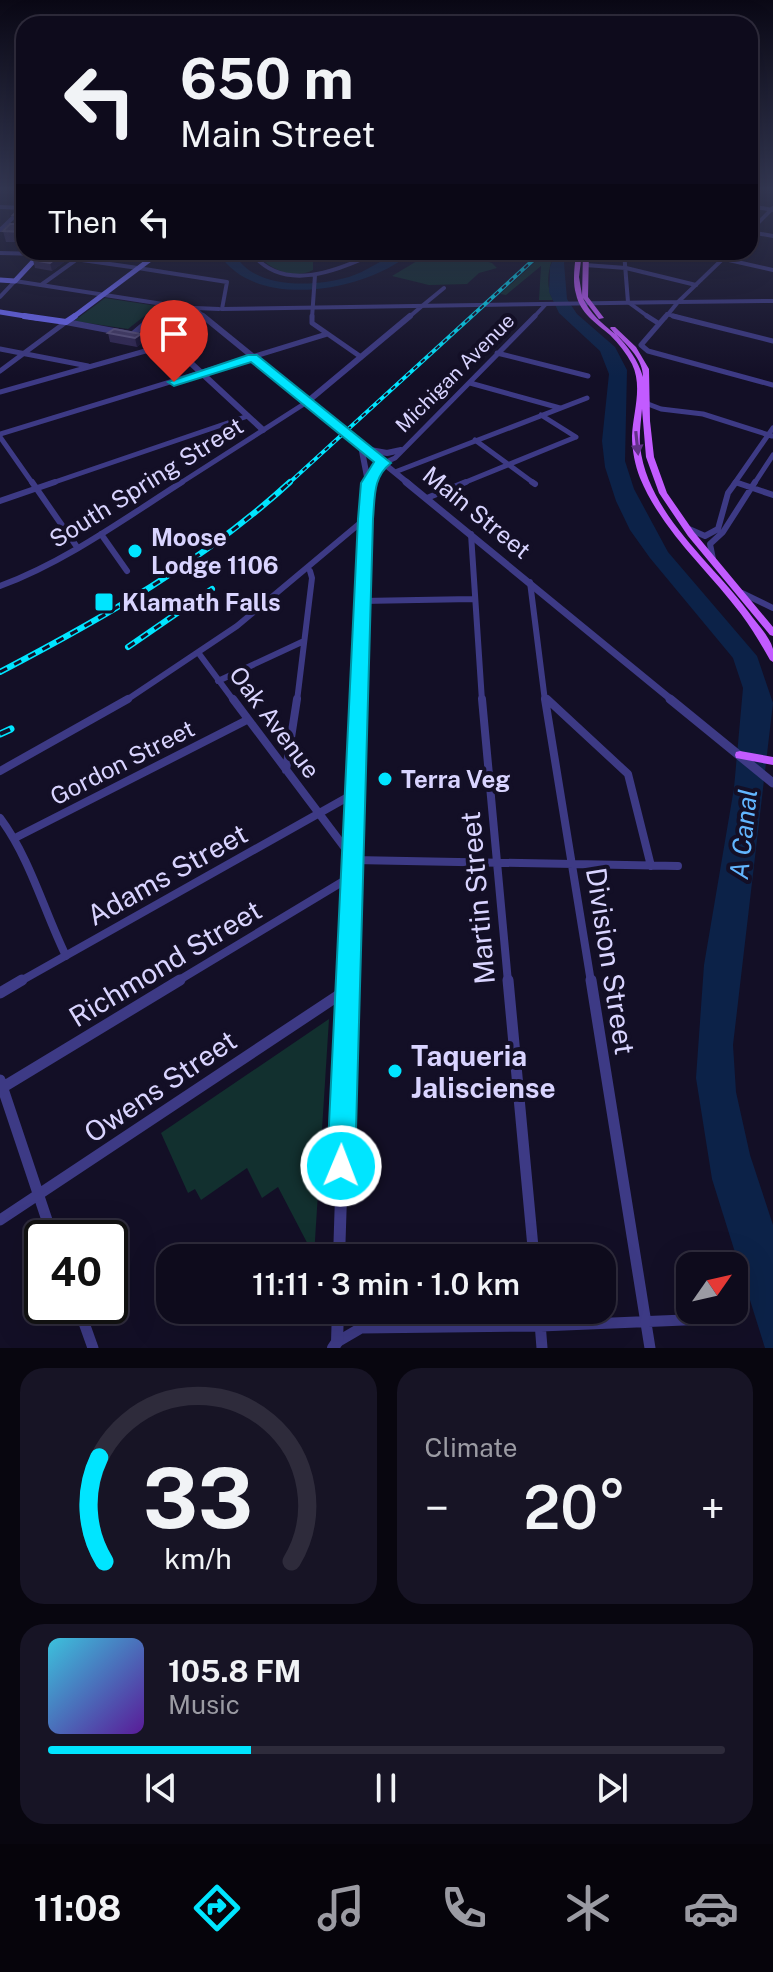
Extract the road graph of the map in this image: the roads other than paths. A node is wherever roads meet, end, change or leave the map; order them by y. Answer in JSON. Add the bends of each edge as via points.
{"nodes":[{"id":1,"x":34,"y":260,"type":"edge"},
{"id":2,"x":75,"y":260,"type":"edge"},
{"id":3,"x":83,"y":260,"type":"edge"},
{"id":4,"x":149,"y":260,"type":"edge"},
{"id":5,"x":257,"y":260,"type":"edge"},
{"id":6,"x":361,"y":260,"type":"edge"},
{"id":7,"x":578,"y":260,"type":"edge"},
{"id":8,"x":585,"y":260,"type":"edge"},
{"id":9,"x":625,"y":260,"type":"edge"},
{"id":10,"x":722,"y":260,"type":"edge"},
{"id":11,"x":728,"y":260,"type":"edge"},
{"id":12,"x":585,"y":265,"type":"junction"},
{"id":13,"x":138,"y":268,"type":"junction"},
{"id":14,"x":626,"y":268,"type":"junction"},
{"id":15,"x":773,"y":270,"type":"edge"},
{"id":16,"x":314,"y":278,"type":"junction"},
{"id":17,"x":0,"y":280,"type":"edge"},
{"id":18,"x":15,"y":281,"type":"junction"},
{"id":19,"x":41,"y":285,"type":"junction"},
{"id":20,"x":696,"y":285,"type":"junction"},
{"id":21,"x":444,"y":288,"type":"dead end"},
{"id":22,"x":104,"y":294,"type":"junction"},
{"id":23,"x":0,"y":297,"type":"edge"},
{"id":24,"x":628,"y":302,"type":"junction"},
{"id":25,"x":678,"y":302,"type":"junction"},
{"id":26,"x":773,"y":302,"type":"edge"},
{"id":27,"x":167,"y":304,"type":"junction"},
{"id":28,"x":550,"y":304,"type":"junction"},
{"id":29,"x":580,"y":304,"type":"junction"},
{"id":30,"x":422,"y":306,"type":"junction"},
{"id":31,"x":194,"y":308,"type":"junction"},
{"id":32,"x":312,"y":308,"type":"junction"},
{"id":33,"x":220,"y":309,"type":"junction"},
{"id":34,"x":0,"y":312,"type":"edge"},
{"id":35,"x":667,"y":314,"type":"junction"},
{"id":36,"x":66,"y":322,"type":"junction"},
{"id":37,"x":212,"y":323,"type":"junction"},
{"id":38,"x":658,"y":323,"type":"junction"},
{"id":39,"x":133,"y":334,"type":"junction"},
{"id":40,"x":327,"y":334,"type":"junction"},
{"id":41,"x":773,"y":341,"type":"edge"},
{"id":42,"x":170,"y":344,"type":"junction"},
{"id":43,"x":0,"y":349,"type":"edge"},
{"id":44,"x":497,"y":353,"type":"junction"},
{"id":45,"x":24,"y":354,"type":"junction"},
{"id":46,"x":252,"y":357,"type":"junction"},
{"id":47,"x":361,"y":357,"type":"junction"},
{"id":48,"x":91,"y":366,"type":"junction"},
{"id":49,"x":0,"y":371,"type":"edge"},
{"id":50,"x":202,"y":373,"type":"junction"},
{"id":51,"x":588,"y":376,"type":"dead end"},
{"id":52,"x":470,"y":383,"type":"junction"},
{"id":53,"x":773,"y":385,"type":"edge"},
{"id":54,"x":0,"y":392,"type":"edge"},
{"id":55,"x":587,"y":398,"type":"dead end"},
{"id":56,"x":646,"y":400,"type":"junction"},
{"id":57,"x":307,"y":402,"type":"junction"},
{"id":58,"x":560,"y":408,"type":"junction"},
{"id":59,"x":541,"y":415,"type":"junction"},
{"id":60,"x":248,"y":416,"type":"junction"},
{"id":61,"x":773,"y":428,"type":"edge"},
{"id":62,"x":263,"y":430,"type":"junction"},
{"id":63,"x":0,"y":435,"type":"edge"},
{"id":64,"x":771,"y":435,"type":"edge"},
{"id":65,"x":475,"y":440,"type":"junction"},
{"id":66,"x":358,"y":441,"type":"junction"},
{"id":67,"x":369,"y":450,"type":"junction"},
{"id":68,"x":401,"y":450,"type":"junction"},
{"id":69,"x":773,"y":455,"type":"edge"},
{"id":70,"x":384,"y":463,"type":"junction"},
{"id":71,"x":508,"y":465,"type":"junction"},
{"id":72,"x":395,"y":472,"type":"junction"},
{"id":73,"x":403,"y":479,"type":"junction"},
{"id":74,"x":368,"y":483,"type":"junction"},
{"id":75,"x":738,"y":483,"type":"junction"},
{"id":76,"x":535,"y":484,"type":"dead end"},
{"id":77,"x":750,"y":488,"type":"junction"},
{"id":78,"x":35,"y":489,"type":"junction"},
{"id":79,"x":773,"y":495,"type":"edge"},
{"id":80,"x":427,"y":498,"type":"junction"},
{"id":81,"x":0,"y":501,"type":"edge"},
{"id":82,"x":365,"y":519,"type":"junction"},
{"id":83,"x":688,"y":529,"type":"junction"},
{"id":84,"x":101,"y":534,"type":"junction"},
{"id":85,"x":471,"y":534,"type":"junction"},
{"id":86,"x":77,"y":547,"type":"junction"},
{"id":87,"x":713,"y":559,"type":"junction"},
{"id":88,"x":127,"y":571,"type":"dead end"},
{"id":89,"x":310,"y":571,"type":"junction"},
{"id":90,"x":530,"y":582,"type":"junction"},
{"id":91,"x":0,"y":586,"type":"edge"},
{"id":92,"x":742,"y":593,"type":"junction"},
{"id":93,"x":473,"y":599,"type":"junction"},
{"id":94,"x":362,"y":601,"type":"junction"},
{"id":95,"x":770,"y":606,"type":"edge"},
{"id":96,"x":773,"y":633,"type":"edge"},
{"id":97,"x":304,"y":641,"type":"junction"},
{"id":98,"x":200,"y":655,"type":"junction"},
{"id":99,"x":773,"y":658,"type":"edge"},
{"id":100,"x":218,"y":681,"type":"junction"},
{"id":101,"x":547,"y":699,"type":"junction"},
{"id":102,"x":247,"y":720,"type":"junction"},
{"id":103,"x":740,"y":755,"type":"junction"},
{"id":104,"x":773,"y":761,"type":"edge"},
{"id":105,"x":286,"y":770,"type":"junction"},
{"id":106,"x":0,"y":771,"type":"edge"},
{"id":107,"x":772,"y":781,"type":"edge"},
{"id":108,"x":355,"y":793,"type":"junction"},
{"id":109,"x":319,"y":814,"type":"junction"},
{"id":110,"x":0,"y":818,"type":"edge"},
{"id":111,"x":15,"y":838,"type":"junction"},
{"id":112,"x":354,"y":860,"type":"junction"},
{"id":113,"x":499,"y":865,"type":"junction"},
{"id":114,"x":571,"y":865,"type":"junction"},
{"id":115,"x":651,"y":866,"type":"junction"},
{"id":116,"x":678,"y":866,"type":"dead end"},
{"id":117,"x":352,"y":876,"type":"junction"},
{"id":118,"x":66,"y":956,"type":"junction"},
{"id":119,"x":345,"y":991,"type":"junction"},
{"id":120,"x":0,"y":993,"type":"edge"},
{"id":121,"x":1,"y":1085,"type":"edge"},
{"id":122,"x":37,"y":1196,"type":"junction"},
{"id":123,"x":0,"y":1220,"type":"edge"},
{"id":124,"x":46,"y":1220,"type":"edge"},
{"id":125,"x":339,"y":1244,"type":"edge"},
{"id":126,"x":533,"y":1244,"type":"edge"},
{"id":127,"x":676,"y":1320,"type":"edge"},
{"id":128,"x":646,"y":1321,"type":"junction"},
{"id":129,"x":84,"y":1324,"type":"edge"},
{"id":130,"x":338,"y":1324,"type":"edge"},
{"id":131,"x":541,"y":1326,"type":"junction"},
{"id":132,"x":339,"y":1346,"type":"edge"},
{"id":133,"x":93,"y":1348,"type":"edge"},
{"id":134,"x":542,"y":1348,"type":"edge"},
{"id":135,"x":650,"y":1348,"type":"edge"}],
"edges":[{"from":1,"to":18,"type":"main road"},
{"from":2,"to":19,"type":"street"},
{"from":3,"to":13,"type":"street"},
{"from":4,"to":13,"type":"main road"},
{"from":5,"to":16,"type":"street","via":[[275,272]]},
{"from":6,"to":16,"type":"street"},
{"from":7,"to":29,"type":"main road","via":[[575,290]]},
{"from":8,"to":12,"type":"main road"},
{"from":9,"to":14,"type":"street"},
{"from":10,"to":20,"type":"street"},
{"from":11,"to":15,"type":"street"},
{"from":12,"to":14,"type":"street"},
{"from":12,"to":29,"type":"main road"},
{"from":13,"to":22,"type":"main road"},
{"from":13,"to":33,"type":"street","via":[[227,282]]},
{"from":14,"to":20,"type":"street"},
{"from":14,"to":24,"type":"street"},
{"from":16,"to":32,"type":"street"},
{"from":17,"to":18,"type":"main road"},
{"from":18,"to":19,"type":"street"},
{"from":18,"to":23,"type":"street"},
{"from":19,"to":22,"type":"street"},
{"from":20,"to":25,"type":"street"},
{"from":21,"to":30,"type":"street"},
{"from":22,"to":27,"type":"street"},
{"from":22,"to":36,"type":"main road"},
{"from":24,"to":25,"type":"street"},
{"from":24,"to":29,"type":"street"},
{"from":24,"to":38,"type":"street"},
{"from":25,"to":26,"type":"street"},
{"from":25,"to":35,"type":"street"},
{"from":27,"to":31,"type":"street"},
{"from":27,"to":39,"type":"street"},
{"from":28,"to":29,"type":"street"},
{"from":28,"to":30,"type":"street"},
{"from":28,"to":44,"type":"street","name":"Michigan Avenue"},
{"from":29,"to":56,"type":"main road","via":[[634,348],[646,369]]},
{"from":29,"to":99,"type":"main road","one_way":true,"via":[[627,352],[640,378],[635,434],[646,484]]},
{"from":30,"to":32,"type":"street"},
{"from":30,"to":47,"type":"street"},
{"from":31,"to":33,"type":"street"},
{"from":31,"to":37,"type":"street","name":"Main Street"},
{"from":32,"to":33,"type":"street"},
{"from":32,"to":40,"type":"street","via":[[312,323]]},
{"from":33,"to":37,"type":"street","via":[[209,314]]},
{"from":34,"to":36,"type":"main road"},
{"from":35,"to":38,"type":"street"},
{"from":35,"to":41,"type":"street"},
{"from":36,"to":39,"type":"street"},
{"from":36,"to":45,"type":"street"},
{"from":37,"to":46,"type":"street","name":"Main Street"},
{"from":38,"to":53,"type":"street","via":[[643,348]]},
{"from":39,"to":42,"type":"street"},
{"from":40,"to":46,"type":"street"},
{"from":40,"to":47,"type":"street"},
{"from":42,"to":48,"type":"street"},
{"from":42,"to":50,"type":"street"},
{"from":43,"to":45,"type":"street"},
{"from":44,"to":51,"type":"street"},
{"from":44,"to":52,"type":"street","name":"Michigan Avenue"},
{"from":45,"to":48,"type":"street"},
{"from":45,"to":49,"type":"street"},
{"from":46,"to":50,"type":"street"},
{"from":46,"to":57,"type":"street","name":"Main Street"},
{"from":47,"to":57,"type":"street"},
{"from":48,"to":54,"type":"street"},
{"from":50,"to":60,"type":"street"},
{"from":50,"to":63,"type":"street"},
{"from":52,"to":58,"type":"street"},
{"from":52,"to":68,"type":"street","name":"Michigan Avenue"},
{"from":55,"to":58,"type":"street"},
{"from":56,"to":64,"type":"street","via":[[661,409],[703,414]]},
{"from":56,"to":83,"type":"main road","via":[[650,457],[663,493]]},
{"from":57,"to":62,"type":"street","name":"South Spring Street"},
{"from":57,"to":66,"type":"street","name":"Main Street"},
{"from":58,"to":59,"type":"street"},
{"from":59,"to":65,"type":"street"},
{"from":59,"to":71,"type":"street","via":[[576,437]]},
{"from":60,"to":62,"type":"street"},
{"from":60,"to":78,"type":"street"},
{"from":61,"to":64,"type":"street"},
{"from":62,"to":84,"type":"street","name":"South Spring Street"},
{"from":63,"to":78,"type":"street"},
{"from":64,"to":75,"type":"street"},
{"from":65,"to":71,"type":"street"},
{"from":65,"to":72,"type":"street"},
{"from":66,"to":67,"type":"street","name":"Main Street"},
{"from":66,"to":74,"type":"street"},
{"from":67,"to":68,"type":"street"},
{"from":67,"to":70,"type":"street","name":"Main Street"},
{"from":68,"to":70,"type":"street","name":"Michigan Avenue"},
{"from":69,"to":77,"type":"street"},
{"from":70,"to":72,"type":"street","name":"Main Street"},
{"from":70,"to":74,"type":"street","via":[[377,465]]},
{"from":71,"to":76,"type":"street"},
{"from":71,"to":80,"type":"street"},
{"from":72,"to":73,"type":"street","name":"Main Street"},
{"from":73,"to":74,"type":"street","via":[[383,472]]},
{"from":73,"to":80,"type":"street","name":"Main Street"},
{"from":74,"to":82,"type":"street"},
{"from":75,"to":77,"type":"street"},
{"from":75,"to":83,"type":"street","via":[[728,493],[718,529],[705,536]]},
{"from":77,"to":79,"type":"street"},
{"from":77,"to":87,"type":"street","via":[[710,544]]},
{"from":78,"to":81,"type":"street"},
{"from":78,"to":86,"type":"street"},
{"from":80,"to":85,"type":"street","name":"Main Street"},
{"from":82,"to":89,"type":"street"},
{"from":82,"to":94,"type":"street"},
{"from":83,"to":87,"type":"main road"},
{"from":84,"to":86,"type":"street","name":"South Spring Street"},
{"from":84,"to":88,"type":"street"},
{"from":85,"to":90,"type":"street","name":"Main Street"},
{"from":85,"to":93,"type":"street","name":"Martin Street"},
{"from":86,"to":91,"type":"street","name":"South Spring Street"},
{"from":87,"to":92,"type":"main road"},
{"from":89,"to":97,"type":"street"},
{"from":89,"to":98,"type":"street"},
{"from":90,"to":101,"type":"street","name":"Division Street"},
{"from":90,"to":103,"type":"street","name":"Main Street"},
{"from":92,"to":95,"type":"street"},
{"from":92,"to":96,"type":"main road"},
{"from":93,"to":94,"type":"street"},
{"from":93,"to":113,"type":"street","name":"Martin Street"},
{"from":94,"to":108,"type":"street"},
{"from":97,"to":100,"type":"street"},
{"from":97,"to":105,"type":"street"},
{"from":98,"to":100,"type":"street","name":"Oak Avenue"},
{"from":98,"to":106,"type":"street"},
{"from":100,"to":102,"type":"street","name":"Oak Avenue"},
{"from":101,"to":114,"type":"street","name":"Division Street"},
{"from":101,"to":115,"type":"street","via":[[628,774]]},
{"from":102,"to":105,"type":"street","name":"Oak Avenue"},
{"from":102,"to":111,"type":"street","name":"Gordon Street"},
{"from":103,"to":104,"type":"main road"},
{"from":103,"to":107,"type":"street","name":"Main Street"},
{"from":105,"to":109,"type":"street","name":"Oak Avenue"},
{"from":108,"to":109,"type":"street","name":"Adams Street"},
{"from":108,"to":112,"type":"street"},
{"from":109,"to":112,"type":"street","name":"Oak Avenue"},
{"from":109,"to":118,"type":"street","name":"Adams Street"},
{"from":110,"to":111,"type":"street"},
{"from":111,"to":118,"type":"street"},
{"from":112,"to":113,"type":"street"},
{"from":112,"to":117,"type":"street"},
{"from":113,"to":114,"type":"street"},
{"from":113,"to":126,"type":"street","name":"Martin Street"},
{"from":114,"to":115,"type":"street"},
{"from":114,"to":128,"type":"street","name":"Division Street"},
{"from":115,"to":116,"type":"street"},
{"from":117,"to":119,"type":"street"},
{"from":117,"to":121,"type":"street","name":"Richmond Street"},
{"from":118,"to":120,"type":"street","name":"Adams Street"},
{"from":119,"to":122,"type":"street","name":"Owens Street"},
{"from":119,"to":125,"type":"street"},
{"from":121,"to":122,"type":"street"},
{"from":122,"to":123,"type":"street","name":"Owens Street"},
{"from":122,"to":124,"type":"street"},
{"from":127,"to":128,"type":"street"},
{"from":128,"to":131,"type":"street"},
{"from":128,"to":135,"type":"street","name":"Division Street"},
{"from":129,"to":133,"type":"street"},
{"from":130,"to":132,"type":"street"},
{"from":131,"to":132,"type":"street","via":[[361,1328]]},
{"from":131,"to":134,"type":"street"}]}
